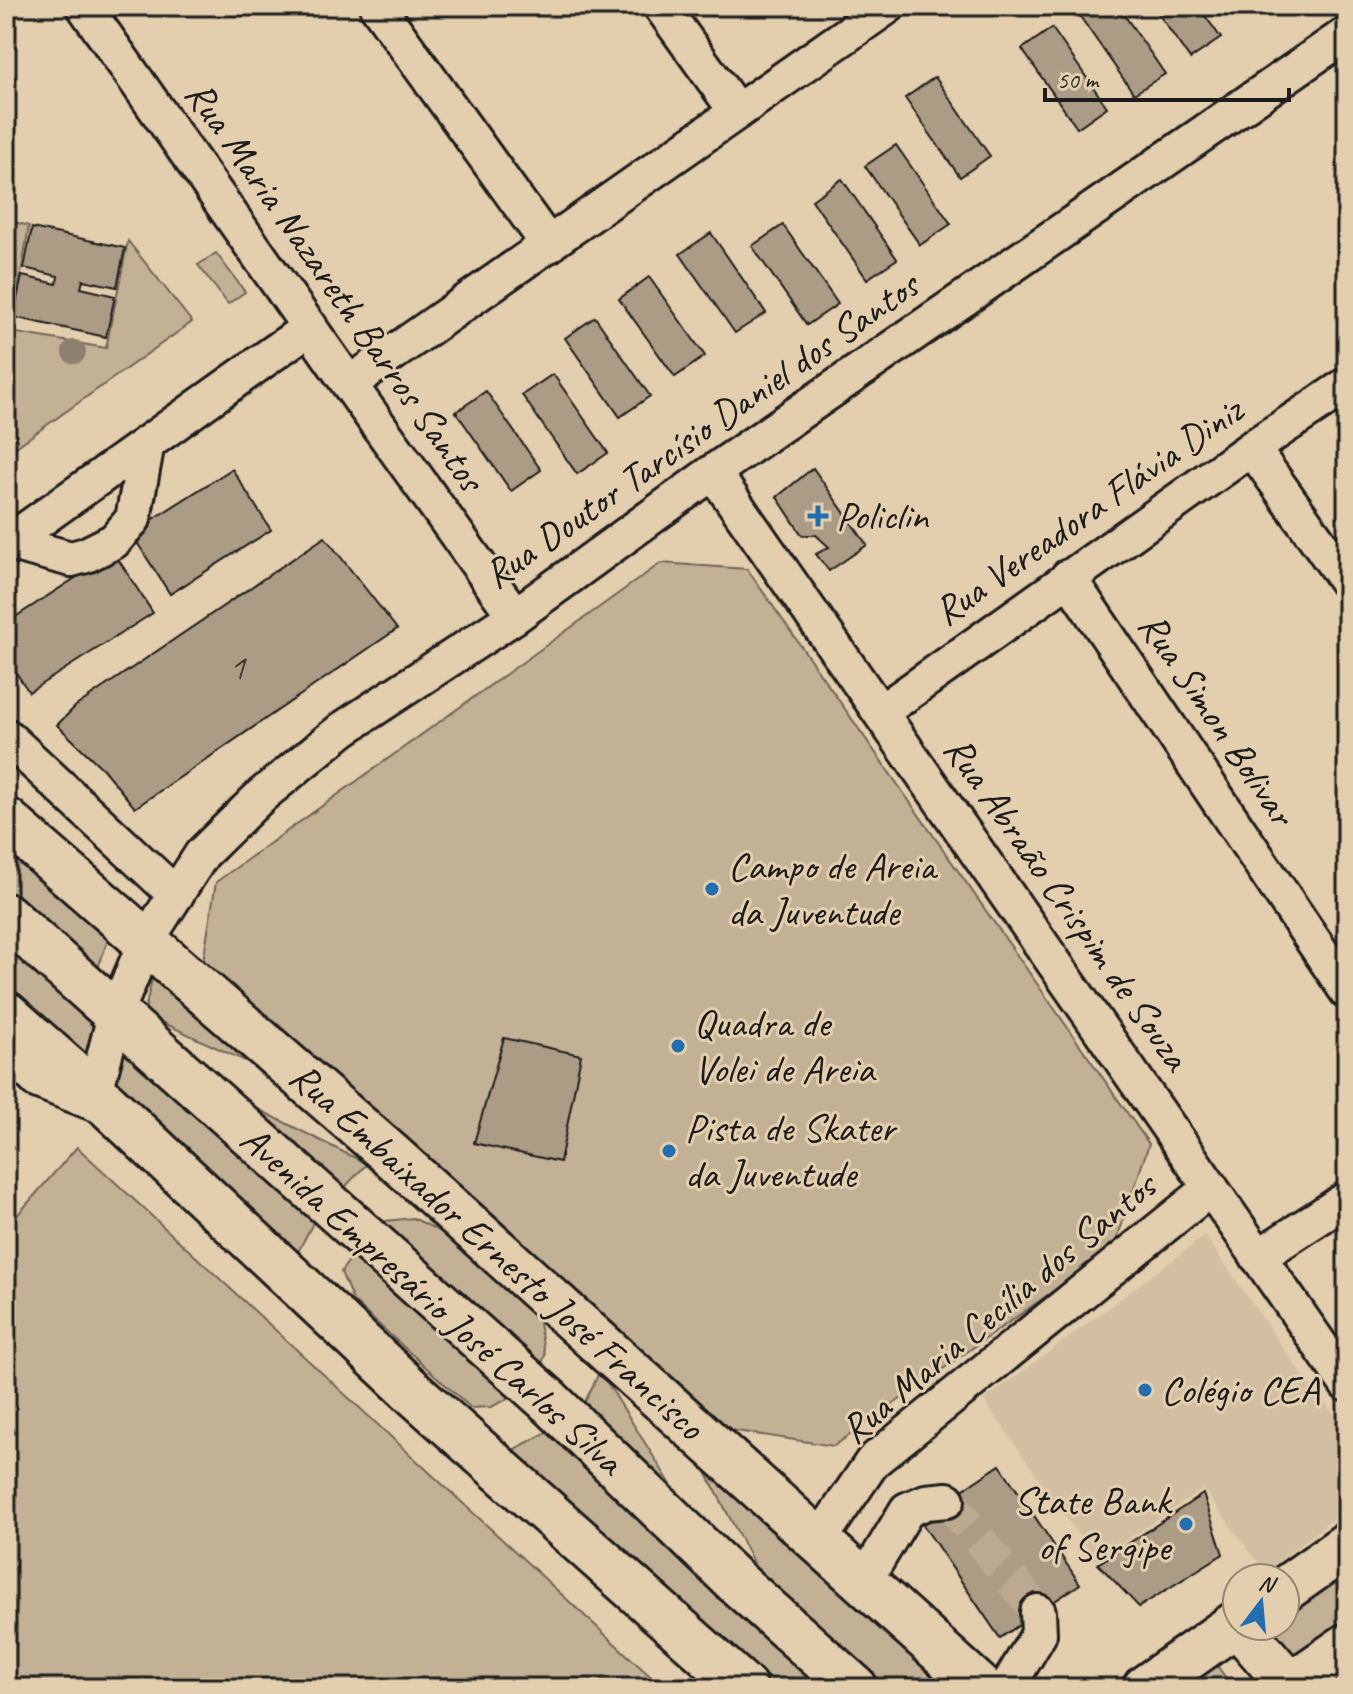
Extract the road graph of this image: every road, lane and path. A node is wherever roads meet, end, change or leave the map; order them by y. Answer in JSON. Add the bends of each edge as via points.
{"nodes":[{"id":1,"x":84,"y":6,"type":"edge"},
{"id":2,"x":377,"y":6,"type":"edge"},
{"id":3,"x":661,"y":6,"type":"edge"},
{"id":4,"x":888,"y":6,"type":"edge"},
{"id":5,"x":1347,"y":34,"type":"edge"},
{"id":6,"x":737,"y":112,"type":"junction"},
{"id":7,"x":549,"y":245,"type":"junction"},
{"id":8,"x":310,"y":327,"type":"junction"},
{"id":9,"x":349,"y":384,"type":"junction"},
{"id":10,"x":1347,"y":385,"type":"edge"},
{"id":11,"x":147,"y":443,"type":"junction"},
{"id":12,"x":1252,"y":448,"type":"junction"},
{"id":13,"x":713,"y":472,"type":"junction"},
{"id":14,"x":7,"y":543,"type":"edge"},
{"id":15,"x":1068,"y":577,"type":"junction"},
{"id":16,"x":1347,"y":582,"type":"edge"},
{"id":17,"x":515,"y":616,"type":"junction"},
{"id":18,"x":881,"y":712,"type":"junction"},
{"id":19,"x":6,"y":736,"type":"edge"},
{"id":20,"x":6,"y":820,"type":"edge"},
{"id":21,"x":176,"y":895,"type":"junction"},
{"id":22,"x":6,"y":916,"type":"edge"},
{"id":23,"x":146,"y":941,"type":"junction"},
{"id":24,"x":1347,"y":991,"type":"edge"},
{"id":25,"x":6,"y":1014,"type":"edge"},
{"id":26,"x":115,"y":1015,"type":"junction"},
{"id":27,"x":6,"y":1029,"type":"edge"},
{"id":28,"x":105,"y":1102,"type":"junction"},
{"id":29,"x":1211,"y":1188,"type":"junction"},
{"id":30,"x":1347,"y":1199,"type":"edge"},
{"id":31,"x":1258,"y":1257,"type":"junction"},
{"id":32,"x":1347,"y":1384,"type":"edge"},
{"id":33,"x":947,"y":1500,"type":"dead end"},
{"id":34,"x":820,"y":1539,"type":"junction"},
{"id":35,"x":1347,"y":1545,"type":"edge"},
{"id":36,"x":1301,"y":1578,"type":"edge"},
{"id":37,"x":865,"y":1580,"type":"junction"},
{"id":38,"x":1038,"y":1612,"type":"dead end"},
{"id":39,"x":1221,"y":1635,"type":"edge"},
{"id":40,"x":1252,"y":1642,"type":"edge"},
{"id":41,"x":1347,"y":1646,"type":"edge"},
{"id":42,"x":1288,"y":1687,"type":"edge"},
{"id":43,"x":745,"y":1688,"type":"edge"},
{"id":44,"x":855,"y":1688,"type":"edge"},
{"id":45,"x":981,"y":1688,"type":"edge"},
{"id":46,"x":1007,"y":1688,"type":"edge"},
{"id":47,"x":1145,"y":1688,"type":"edge"}],
"edges":[{"from":1,"to":8,"type":"street","name":"Rua Maria Nazareth Barros Santos"},
{"from":2,"to":7,"type":"street"},
{"from":3,"to":6,"type":"street"},
{"from":4,"to":6,"type":"street"},
{"from":5,"to":13,"type":"street","name":"Rua Doutor Tarcísio Daniel dos Santos"},
{"from":6,"to":7,"type":"street"},
{"from":7,"to":9,"type":"street"},
{"from":8,"to":9,"type":"street","name":"Rua Maria Nazareth Barros Santos"},
{"from":8,"to":11,"type":"street"},
{"from":9,"to":17,"type":"street","name":"Rua Maria Nazareth Barros Santos"},
{"from":10,"to":12,"type":"street","name":"Rua Vereadora Flávia Diniz"},
{"from":11,"to":14,"type":"street"},
{"from":11,"to":14,"type":"street","via":[[133,519],[114,541],[71,559]]},
{"from":12,"to":15,"type":"street","name":"Rua Vereadora Flávia Diniz"},
{"from":12,"to":16,"type":"street"},
{"from":13,"to":17,"type":"street","name":"Rua Doutor Tarcísio Daniel dos Santos"},
{"from":13,"to":18,"type":"street","name":"Rua Abraão Crispim de Souza"},
{"from":15,"to":18,"type":"street","name":"Rua Vereadora Flávia Diniz"},
{"from":15,"to":24,"type":"street","name":"Rua Simon Bolivar"},
{"from":17,"to":21,"type":"street","name":"Rua Doutor Tarcísio Daniel dos Santos","via":[[343,729],[262,795],[202,854]]},
{"from":18,"to":29,"type":"street","name":"Rua Abraão Crispim de Souza"},
{"from":19,"to":21,"type":"street"},
{"from":20,"to":23,"type":"main road","name":"Rua Embaixador Ernesto José Francisco"},
{"from":21,"to":23,"type":"street","name":"Rua Doutor Tarcísio Daniel dos Santos"},
{"from":22,"to":26,"type":"main road","name":"Avenida Empresário José Carlos Silva"},
{"from":23,"to":26,"type":"street","name":"Rua Doutor Tarcísio Daniel dos Santos"},
{"from":23,"to":34,"type":"main road","name":"Rua Embaixador Ernesto José Francisco"},
{"from":25,"to":28,"type":"main road","name":"Avenida Empresário José Carlos Silva"},
{"from":26,"to":28,"type":"street","name":"Rua Doutor Tarcísio Daniel dos Santos"},
{"from":26,"to":44,"type":"main road","name":"Avenida Empresário José Carlos Silva","via":[[549,1401],[735,1581]]},
{"from":27,"to":28,"type":"street","via":[[38,1081]]},
{"from":28,"to":43,"type":"main road","name":"Avenida Empresário José Carlos Silva","via":[[416,1395]]},
{"from":29,"to":31,"type":"street","name":"Rua Abraão Crispim de Souza"},
{"from":29,"to":34,"type":"street","name":"Rua Maria Cecília dos Santos","via":[[873,1461]]},
{"from":30,"to":31,"type":"street"},
{"from":31,"to":32,"type":"street","name":"Rua Abraão Crispim de Souza"},
{"from":33,"to":37,"type":"street","via":[[907,1510]]},
{"from":34,"to":37,"type":"main road","name":"Rua Embaixador Ernesto José Francisco"},
{"from":35,"to":36,"type":"main road"},
{"from":37,"to":45,"type":"main road","name":"Rua Embaixador Ernesto José Francisco"},
{"from":38,"to":46,"type":"street","via":[[1039,1634]]},
{"from":39,"to":47,"type":"main road"},
{"from":40,"to":42,"type":"main road"},
{"from":41,"to":42,"type":"main road"}]}
